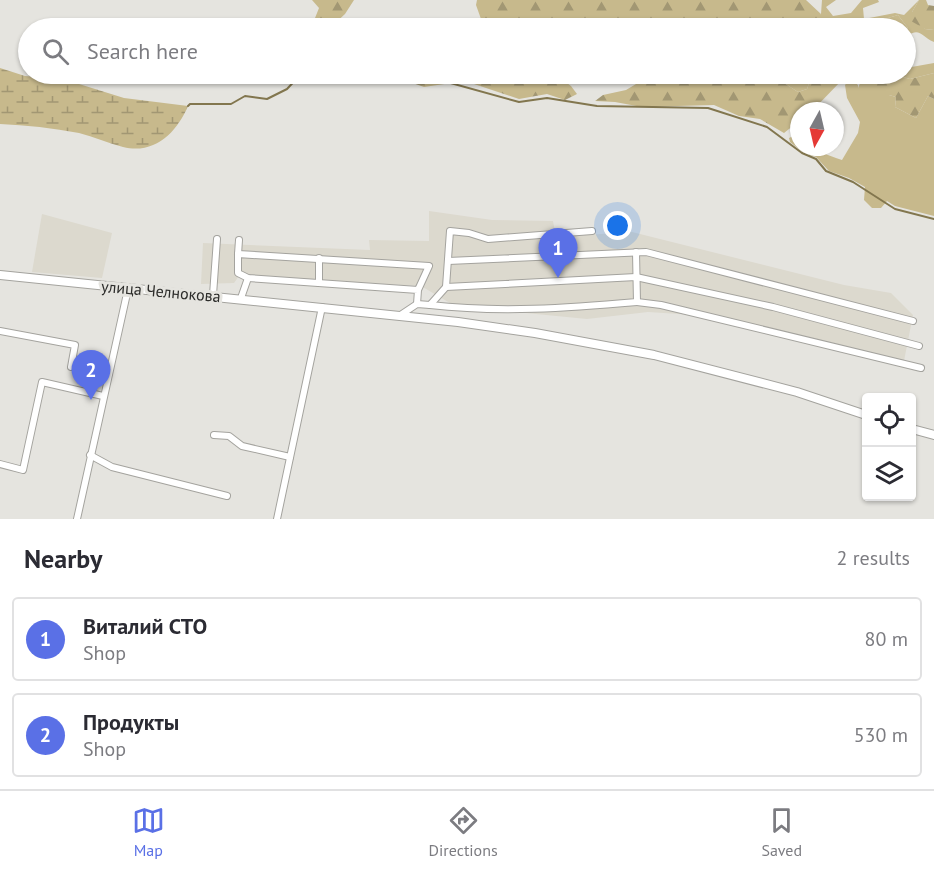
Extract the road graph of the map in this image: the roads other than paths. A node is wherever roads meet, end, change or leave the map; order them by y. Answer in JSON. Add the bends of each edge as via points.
{"nodes":[{"id":1,"x":592,"y":231,"type":"dead end"},
{"id":2,"x":217,"y":238,"type":"dead end"},
{"id":3,"x":239,"y":240,"type":"dead end"},
{"id":4,"x":636,"y":252,"type":"junction"},
{"id":5,"x":238,"y":254,"type":"junction"},
{"id":6,"x":319,"y":258,"type":"junction"},
{"id":7,"x":448,"y":261,"type":"junction"},
{"id":8,"x":0,"y":275,"type":"edge"},
{"id":9,"x":636,"y":277,"type":"junction"},
{"id":10,"x":248,"y":278,"type":"junction"},
{"id":11,"x":318,"y":283,"type":"junction"},
{"id":12,"x":446,"y":288,"type":"junction"},
{"id":13,"x":128,"y":289,"type":"junction"},
{"id":14,"x":418,"y":290,"type":"junction"},
{"id":15,"x":213,"y":295,"type":"junction"},
{"id":16,"x":241,"y":298,"type":"junction"},
{"id":17,"x":637,"y":302,"type":"junction"},
{"id":18,"x":417,"y":304,"type":"junction"},
{"id":19,"x":430,"y":305,"type":"junction"},
{"id":20,"x":322,"y":307,"type":"junction"},
{"id":21,"x":398,"y":317,"type":"junction"},
{"id":22,"x":913,"y":321,"type":"dead end"},
{"id":23,"x":0,"y":331,"type":"edge"},
{"id":24,"x":919,"y":346,"type":"dead end"},
{"id":25,"x":71,"y":367,"type":"dead end"},
{"id":26,"x":921,"y":368,"type":"dead end"},
{"id":27,"x":103,"y":396,"type":"junction"},
{"id":28,"x":862,"y":413,"type":"edge"},
{"id":29,"x":916,"y":430,"type":"edge"},
{"id":30,"x":214,"y":435,"type":"dead end"},
{"id":31,"x":934,"y":435,"type":"edge"},
{"id":32,"x":90,"y":455,"type":"junction"},
{"id":33,"x":290,"y":457,"type":"junction"},
{"id":34,"x":0,"y":464,"type":"edge"},
{"id":35,"x":227,"y":496,"type":"dead end"},
{"id":36,"x":77,"y":519,"type":"edge"},
{"id":37,"x":277,"y":519,"type":"edge"}],
"edges":[{"from":1,"to":7,"type":"street","via":[[488,239],[450,231]]},
{"from":2,"to":15,"type":"street"},
{"from":3,"to":5,"type":"street"},
{"from":4,"to":7,"type":"street"},
{"from":4,"to":9,"type":"street"},
{"from":4,"to":22,"type":"street"},
{"from":5,"to":6,"type":"street"},
{"from":5,"to":10,"type":"street","via":[[238,273]]},
{"from":6,"to":11,"type":"street"},
{"from":6,"to":14,"type":"street","via":[[429,266]]},
{"from":7,"to":12,"type":"street"},
{"from":8,"to":13,"type":"main road","name":"улица Челнокова"},
{"from":9,"to":12,"type":"street"},
{"from":9,"to":17,"type":"street"},
{"from":9,"to":24,"type":"street","via":[[773,307]]},
{"from":10,"to":11,"type":"street"},
{"from":10,"to":16,"type":"street"},
{"from":11,"to":14,"type":"street"},
{"from":12,"to":19,"type":"street"},
{"from":13,"to":15,"type":"main road","name":"улица Челнокова"},
{"from":13,"to":27,"type":"street"},
{"from":14,"to":18,"type":"street"},
{"from":15,"to":16,"type":"main road","name":"улица Челнокова"},
{"from":16,"to":20,"type":"main road","name":"улица Челнокова"},
{"from":17,"to":19,"type":"street","via":[[557,309]]},
{"from":17,"to":26,"type":"street"},
{"from":18,"to":19,"type":"street"},
{"from":18,"to":21,"type":"street"},
{"from":20,"to":21,"type":"main road","name":"улица Челнокова"},
{"from":20,"to":33,"type":"street"},
{"from":21,"to":28,"type":"main road","name":"улица Челнокова","via":[[458,321],[654,355],[797,392]]},
{"from":23,"to":25,"type":"street","via":[[75,345]]},
{"from":27,"to":32,"type":"street"},
{"from":27,"to":34,"type":"street","via":[[42,382],[23,470]]},
{"from":29,"to":31,"type":"main road"},
{"from":30,"to":33,"type":"street","via":[[229,436],[242,447]]},
{"from":32,"to":35,"type":"street","via":[[112,467]]},
{"from":32,"to":36,"type":"street"},
{"from":33,"to":37,"type":"street"}]}
